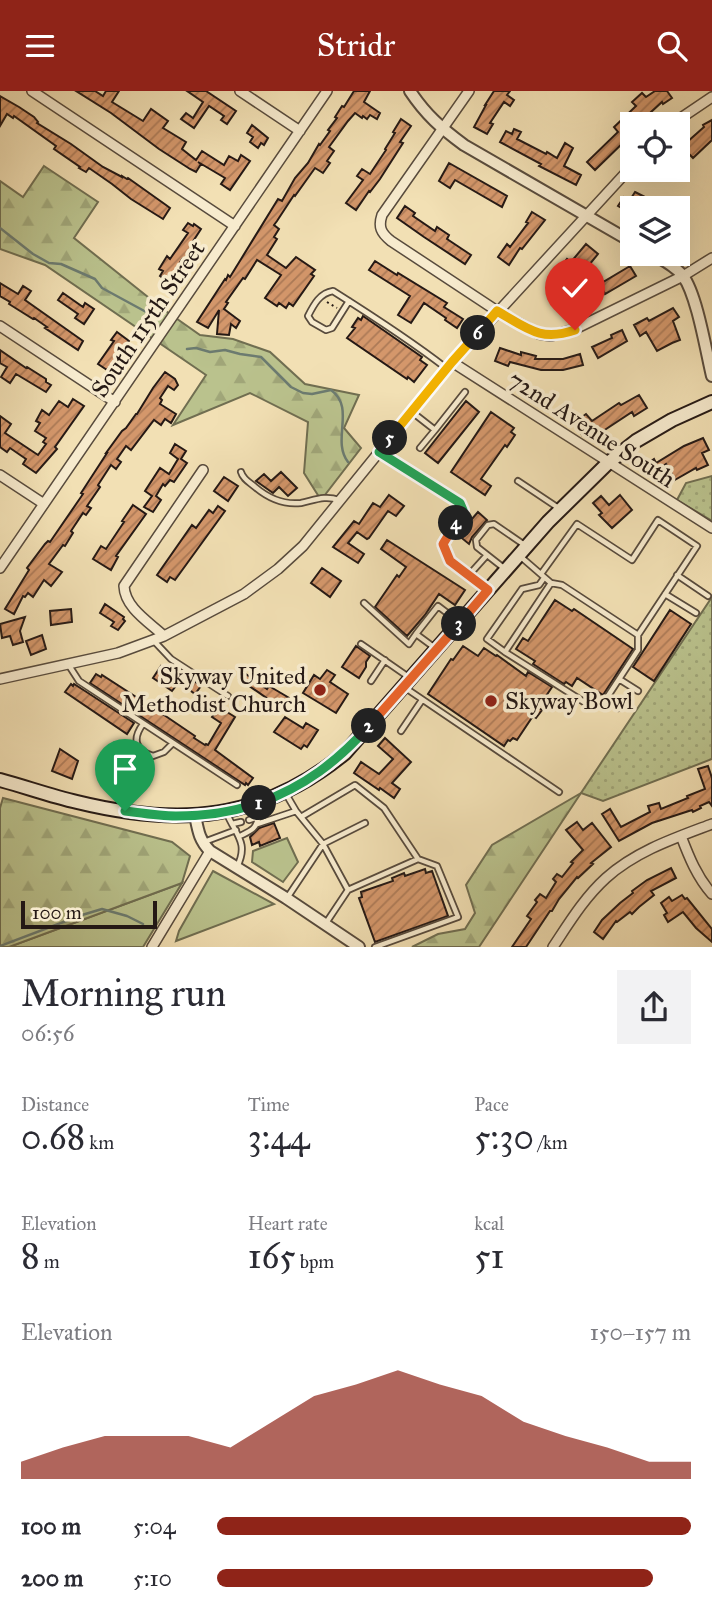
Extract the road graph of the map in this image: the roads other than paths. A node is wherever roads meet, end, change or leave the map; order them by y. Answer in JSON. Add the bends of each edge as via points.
{"nodes":[{"id":1,"x":32,"y":91,"type":"edge"},
{"id":2,"x":240,"y":91,"type":"edge"},
{"id":3,"x":327,"y":91,"type":"edge"},
{"id":4,"x":469,"y":91,"type":"edge"},
{"id":5,"x":411,"y":92,"type":"edge"},
{"id":6,"x":712,"y":97,"type":"edge"},
{"id":7,"x":690,"y":112,"type":"edge"},
{"id":8,"x":442,"y":129,"type":"junction"},
{"id":9,"x":300,"y":131,"type":"junction"},
{"id":10,"x":620,"y":179,"type":"edge"},
{"id":11,"x":585,"y":216,"type":"junction"},
{"id":12,"x":234,"y":226,"type":"junction"},
{"id":13,"x":620,"y":235,"type":"edge"},
{"id":14,"x":712,"y":258,"type":"edge"},
{"id":15,"x":671,"y":266,"type":"edge"},
{"id":16,"x":682,"y":276,"type":"junction"},
{"id":17,"x":349,"y":301,"type":"junction"},
{"id":18,"x":497,"y":311,"type":"junction"},
{"id":19,"x":0,"y":326,"type":"edge"},
{"id":20,"x":450,"y":365,"type":"junction"},
{"id":21,"x":712,"y":376,"type":"edge"},
{"id":22,"x":466,"y":392,"type":"dead end"},
{"id":23,"x":114,"y":402,"type":"junction"},
{"id":24,"x":712,"y":402,"type":"edge"},
{"id":25,"x":412,"y":412,"type":"junction"},
{"id":26,"x":435,"y":430,"type":"junction"},
{"id":27,"x":420,"y":448,"type":"dead end"},
{"id":28,"x":379,"y":452,"type":"junction"},
{"id":29,"x":608,"y":463,"type":"junction"},
{"id":30,"x":203,"y":470,"type":"dead end"},
{"id":31,"x":241,"y":472,"type":"dead end"},
{"id":32,"x":0,"y":475,"type":"edge"},
{"id":33,"x":518,"y":481,"type":"dead end"},
{"id":34,"x":340,"y":501,"type":"junction"},
{"id":35,"x":44,"y":505,"type":"junction"},
{"id":36,"x":561,"y":509,"type":"junction"},
{"id":37,"x":712,"y":528,"type":"edge"},
{"id":38,"x":523,"y":551,"type":"junction"},
{"id":39,"x":486,"y":555,"type":"junction"},
{"id":40,"x":0,"y":568,"type":"edge"},
{"id":41,"x":506,"y":570,"type":"junction"},
{"id":42,"x":469,"y":575,"type":"junction"},
{"id":43,"x":677,"y":575,"type":"junction"},
{"id":44,"x":542,"y":576,"type":"junction"},
{"id":45,"x":551,"y":583,"type":"junction"},
{"id":46,"x":488,"y":590,"type":"junction"},
{"id":47,"x":665,"y":594,"type":"junction"},
{"id":48,"x":708,"y":596,"type":"dead end"},
{"id":49,"x":364,"y":603,"type":"dead end"},
{"id":50,"x":696,"y":613,"type":"dead end"},
{"id":51,"x":460,"y":622,"type":"junction"},
{"id":52,"x":416,"y":634,"type":"junction"},
{"id":53,"x":638,"y":635,"type":"junction"},
{"id":54,"x":164,"y":636,"type":"junction"},
{"id":55,"x":154,"y":640,"type":"junction"},
{"id":56,"x":361,"y":644,"type":"dead end"},
{"id":57,"x":436,"y":649,"type":"junction"},
{"id":58,"x":505,"y":652,"type":"junction"},
{"id":59,"x":385,"y":660,"type":"junction"},
{"id":60,"x":68,"y":664,"type":"junction"},
{"id":61,"x":0,"y":679,"type":"edge"},
{"id":62,"x":619,"y":679,"type":"junction"},
{"id":63,"x":371,"y":681,"type":"dead end"},
{"id":64,"x":407,"y":683,"type":"junction"},
{"id":65,"x":638,"y":691,"type":"dead end"},
{"id":66,"x":228,"y":696,"type":"dead end"},
{"id":67,"x":606,"y":699,"type":"junction"},
{"id":68,"x":422,"y":700,"type":"junction"},
{"id":69,"x":618,"y":708,"type":"dead end"},
{"id":70,"x":143,"y":724,"type":"junction"},
{"id":71,"x":401,"y":731,"type":"dead end"},
{"id":72,"x":173,"y":743,"type":"junction"},
{"id":73,"x":0,"y":780,"type":"edge"},
{"id":74,"x":237,"y":785,"type":"dead end"},
{"id":75,"x":285,"y":792,"type":"junction"},
{"id":76,"x":559,"y":792,"type":"dead end"},
{"id":77,"x":226,"y":811,"type":"junction"},
{"id":78,"x":296,"y":811,"type":"junction"},
{"id":79,"x":195,"y":815,"type":"junction"},
{"id":80,"x":257,"y":815,"type":"junction"},
{"id":81,"x":301,"y":817,"type":"junction"},
{"id":82,"x":249,"y":820,"type":"dead end"},
{"id":83,"x":241,"y":822,"type":"dead end"},
{"id":84,"x":366,"y":823,"type":"dead end"},
{"id":85,"x":712,"y":824,"type":"edge"},
{"id":86,"x":234,"y":827,"type":"junction"},
{"id":87,"x":218,"y":836,"type":"junction"},
{"id":88,"x":240,"y":836,"type":"junction"},
{"id":89,"x":681,"y":836,"type":"junction"},
{"id":90,"x":227,"y":841,"type":"dead end"},
{"id":91,"x":323,"y":844,"type":"junction"},
{"id":92,"x":234,"y":846,"type":"dead end"},
{"id":93,"x":206,"y":847,"type":"junction"},
{"id":94,"x":242,"y":852,"type":"junction"},
{"id":95,"x":418,"y":859,"type":"junction"},
{"id":96,"x":237,"y":867,"type":"junction"},
{"id":97,"x":348,"y":890,"type":"junction"},
{"id":98,"x":712,"y":894,"type":"edge"},
{"id":99,"x":286,"y":898,"type":"junction"},
{"id":100,"x":325,"y":924,"type":"junction"},
{"id":101,"x":558,"y":945,"type":"edge"},
{"id":102,"x":152,"y":947,"type":"edge"},
{"id":103,"x":359,"y":947,"type":"edge"},
{"id":104,"x":375,"y":947,"type":"edge"}],
"edges":[{"from":1,"to":12,"type":"street"},
{"from":2,"to":9,"type":"street"},
{"from":3,"to":9,"type":"street","name":"South 115th Street"},
{"from":4,"to":8,"type":"street"},
{"from":5,"to":8,"type":"street"},
{"from":6,"to":7,"type":"street"},
{"from":8,"to":11,"type":"street"},
{"from":8,"to":18,"type":"street","via":[[382,215],[381,232]]},
{"from":9,"to":12,"type":"street","name":"South 115th Street"},
{"from":10,"to":11,"type":"street"},
{"from":11,"to":13,"type":"street"},
{"from":11,"to":18,"type":"street"},
{"from":12,"to":23,"type":"street","name":"South 115th Street"},
{"from":14,"to":16,"type":"street"},
{"from":15,"to":16,"type":"street"},
{"from":16,"to":18,"type":"street","via":[[575,330],[551,336],[538,334]]},
{"from":16,"to":21,"type":"street","via":[[706,337]]},
{"from":17,"to":17,"type":"lane","via":[[333,291],[325,292],[308,316],[326,330],[332,328]]},
{"from":17,"to":20,"type":"lane"},
{"from":18,"to":20,"type":"street"},
{"from":19,"to":23,"type":"street"},
{"from":20,"to":25,"type":"street"},
{"from":20,"to":29,"type":"street","name":"72nd Avenue South"},
{"from":22,"to":26,"type":"lane"},
{"from":23,"to":35,"type":"street","name":"South 115th Street"},
{"from":24,"to":29,"type":"main road","via":[[636,441]]},
{"from":25,"to":26,"type":"lane"},
{"from":25,"to":28,"type":"street"},
{"from":26,"to":27,"type":"lane"},
{"from":28,"to":34,"type":"street"},
{"from":28,"to":42,"type":"lane","via":[[460,503],[463,510],[443,544],[450,561]]},
{"from":29,"to":36,"type":"main road"},
{"from":29,"to":37,"type":"street","name":"72nd Avenue South"},
{"from":30,"to":54,"type":"street","via":[[124,586],[131,605]]},
{"from":31,"to":34,"type":"lane","via":[[274,500],[300,503],[330,497]]},
{"from":32,"to":35,"type":"street"},
{"from":33,"to":36,"type":"lane"},
{"from":34,"to":54,"type":"street","via":[[278,569],[244,594]]},
{"from":35,"to":40,"type":"street","name":"South 115th Street"},
{"from":36,"to":38,"type":"main road"},
{"from":38,"to":39,"type":"lane","via":[[494,524],[488,524],[476,540]]},
{"from":38,"to":41,"type":"main road"},
{"from":38,"to":44,"type":"lane"},
{"from":39,"to":41,"type":"lane"},
{"from":39,"to":42,"type":"lane"},
{"from":41,"to":46,"type":"main road"},
{"from":42,"to":46,"type":"lane"},
{"from":43,"to":44,"type":"lane","via":[[697,546],[658,520],[632,560],[577,524]]},
{"from":43,"to":47,"type":"lane"},
{"from":43,"to":48,"type":"lane"},
{"from":44,"to":45,"type":"lane"},
{"from":44,"to":58,"type":"lane","via":[[539,585],[522,589],[487,639]]},
{"from":45,"to":53,"type":"lane","via":[[562,585]]},
{"from":45,"to":58,"type":"lane"},
{"from":46,"to":51,"type":"main road"},
{"from":47,"to":50,"type":"lane"},
{"from":47,"to":53,"type":"lane"},
{"from":49,"to":52,"type":"lane","via":[[409,643]]},
{"from":51,"to":52,"type":"lane","via":[[438,606]]},
{"from":51,"to":57,"type":"main road"},
{"from":52,"to":57,"type":"lane"},
{"from":53,"to":62,"type":"lane","via":[[638,650]]},
{"from":54,"to":55,"type":"street"},
{"from":55,"to":60,"type":"street"},
{"from":55,"to":66,"type":"lane","via":[[172,659]]},
{"from":56,"to":59,"type":"lane"},
{"from":57,"to":64,"type":"main road"},
{"from":58,"to":67,"type":"lane","via":[[584,702]]},
{"from":59,"to":63,"type":"lane"},
{"from":59,"to":64,"type":"lane"},
{"from":60,"to":61,"type":"street"},
{"from":60,"to":70,"type":"lane","via":[[79,681]]},
{"from":62,"to":65,"type":"lane"},
{"from":62,"to":67,"type":"lane"},
{"from":64,"to":68,"type":"lane"},
{"from":64,"to":75,"type":"main road","via":[[345,753]]},
{"from":67,"to":69,"type":"lane"},
{"from":68,"to":71,"type":"lane"},
{"from":68,"to":76,"type":"lane"},
{"from":70,"to":72,"type":"lane"},
{"from":70,"to":72,"type":"lane","via":[[136,743],[142,753],[153,756]]},
{"from":72,"to":74,"type":"lane"},
{"from":73,"to":79,"type":"main road","via":[[125,811]]},
{"from":75,"to":78,"type":"lane"},
{"from":75,"to":80,"type":"main road"},
{"from":77,"to":79,"type":"main road"},
{"from":77,"to":80,"type":"main road"},
{"from":77,"to":86,"type":"lane"},
{"from":78,"to":80,"type":"lane"},
{"from":78,"to":81,"type":"lane"},
{"from":79,"to":93,"type":"street"},
{"from":80,"to":82,"type":"lane"},
{"from":80,"to":88,"type":"lane","via":[[253,830]]},
{"from":81,"to":91,"type":"lane"},
{"from":81,"to":95,"type":"lane","via":[[355,785],[384,808]]},
{"from":83,"to":86,"type":"lane"},
{"from":84,"to":91,"type":"lane"},
{"from":85,"to":89,"type":"street"},
{"from":86,"to":87,"type":"lane"},
{"from":86,"to":88,"type":"lane"},
{"from":87,"to":90,"type":"lane"},
{"from":87,"to":93,"type":"lane"},
{"from":88,"to":94,"type":"lane"},
{"from":89,"to":98,"type":"street"},
{"from":89,"to":101,"type":"street","via":[[646,851],[606,878],[582,905]]},
{"from":91,"to":97,"type":"lane"},
{"from":91,"to":99,"type":"lane"},
{"from":92,"to":94,"type":"lane"},
{"from":93,"to":96,"type":"street"},
{"from":93,"to":102,"type":"street"},
{"from":94,"to":96,"type":"lane"},
{"from":95,"to":97,"type":"lane"},
{"from":95,"to":104,"type":"lane","via":[[437,866],[458,917]]},
{"from":96,"to":99,"type":"street"},
{"from":97,"to":100,"type":"lane"},
{"from":99,"to":100,"type":"street"},
{"from":100,"to":103,"type":"street"}]}
